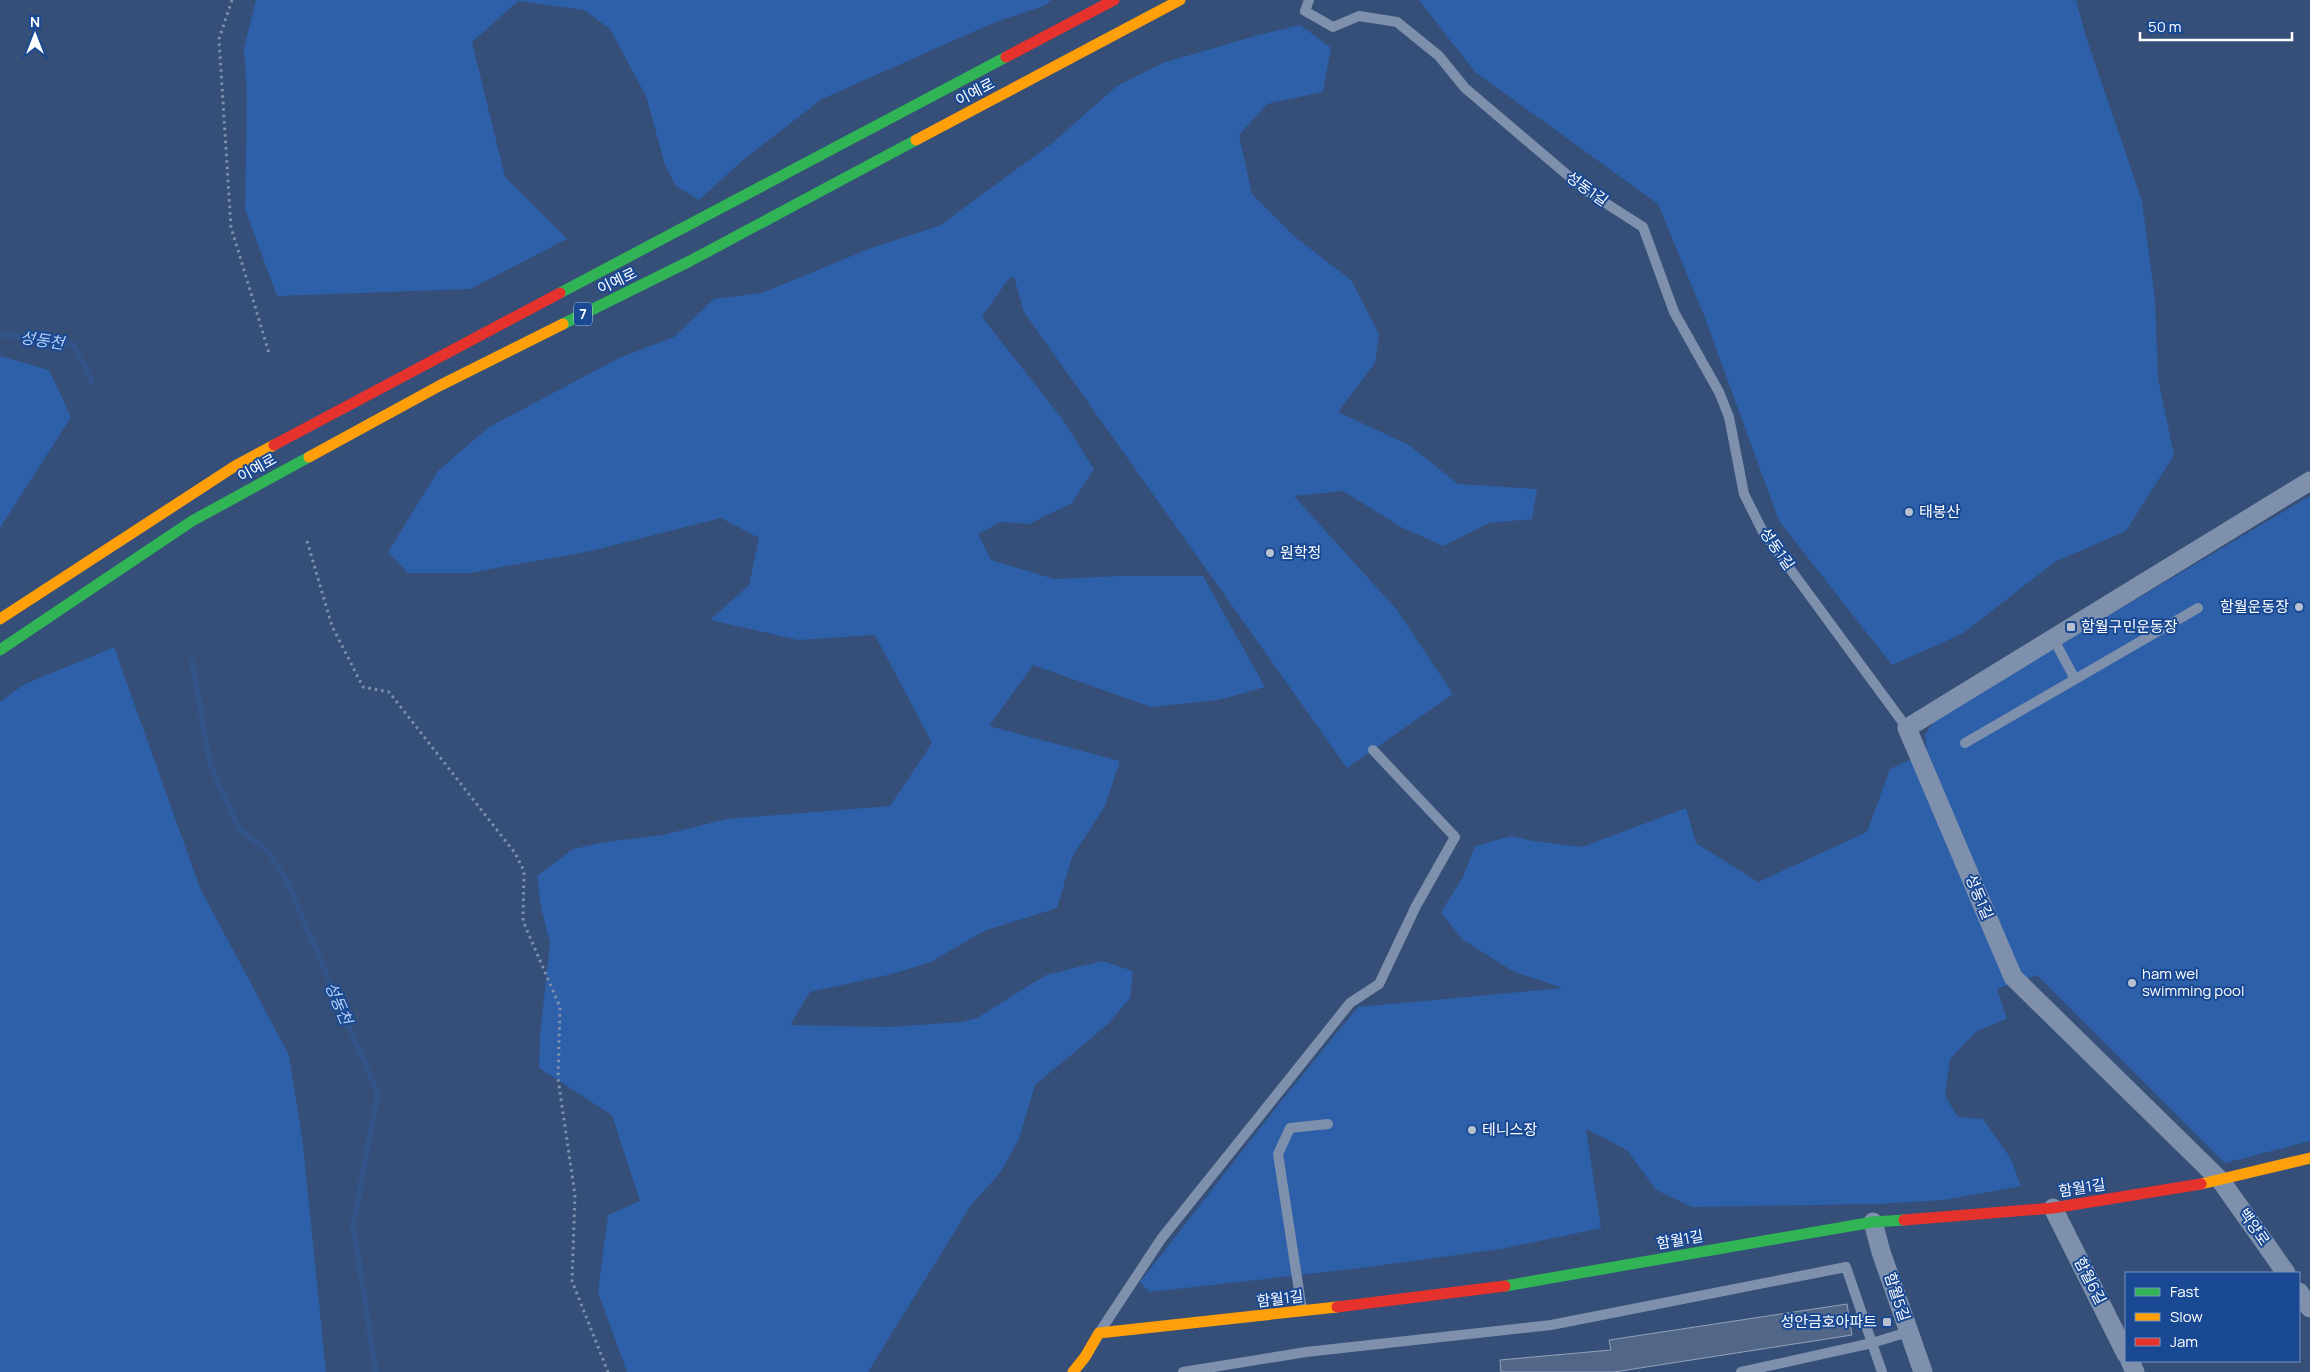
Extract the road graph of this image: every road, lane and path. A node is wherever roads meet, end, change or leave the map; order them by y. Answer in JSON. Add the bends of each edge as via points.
{"nodes":[{"id":1,"x":232,"y":0,"type":"edge"},
{"id":2,"x":1114,"y":0,"type":"edge"},
{"id":3,"x":1180,"y":0,"type":"edge"},
{"id":4,"x":1309,"y":0,"type":"edge"},
{"id":5,"x":269,"y":353,"type":"dead end"},
{"id":6,"x":2310,"y":481,"type":"edge"},
{"id":7,"x":308,"y":541,"type":"dead end"},
{"id":8,"x":2198,"y":608,"type":"dead end"},
{"id":9,"x":0,"y":620,"type":"edge"},
{"id":10,"x":2053,"y":638,"type":"junction"},
{"id":11,"x":0,"y":650,"type":"edge"},
{"id":12,"x":2075,"y":679,"type":"junction"},
{"id":13,"x":1908,"y":728,"type":"junction"},
{"id":14,"x":1965,"y":743,"type":"dead end"},
{"id":15,"x":1373,"y":750,"type":"dead end"},
{"id":16,"x":1328,"y":1124,"type":"dead end"},
{"id":17,"x":2310,"y":1158,"type":"edge"},
{"id":18,"x":2222,"y":1181,"type":"junction"},
{"id":19,"x":2053,"y":1208,"type":"junction"},
{"id":20,"x":1873,"y":1222,"type":"junction"},
{"id":21,"x":2285,"y":1272,"type":"edge"},
{"id":22,"x":2300,"y":1293,"type":"edge"},
{"id":23,"x":2310,"y":1308,"type":"edge"},
{"id":24,"x":1302,"y":1311,"type":"junction"},
{"id":25,"x":1908,"y":1332,"type":"junction"},
{"id":26,"x":1099,"y":1333,"type":"junction"},
{"id":27,"x":1872,"y":1343,"type":"junction"},
{"id":28,"x":2125,"y":1352,"type":"edge"},
{"id":29,"x":1088,"y":1365,"type":"edge"},
{"id":30,"x":608,"y":1372,"type":"edge"},
{"id":31,"x":1073,"y":1372,"type":"edge"},
{"id":32,"x":1183,"y":1372,"type":"edge"},
{"id":33,"x":1741,"y":1372,"type":"edge"},
{"id":34,"x":1882,"y":1372,"type":"edge"},
{"id":35,"x":1923,"y":1372,"type":"edge"}],
"edges":[{"from":1,"to":5,"type":"path","via":[[219,40],[231,227]]},
{"from":2,"to":9,"type":"main road","name":"이예로","number":"7","via":[[235,466]]},
{"from":3,"to":11,"type":"main road","name":"이예로","number":"7","via":[[690,261],[439,386],[200,516]]},
{"from":4,"to":13,"type":"lane","name":"성동1길","via":[[1305,11],[1333,27],[1359,16],[1397,22],[1439,56],[1465,88],[1585,190],[1644,227],[1674,312],[1723,400],[1744,494],[1763,532]]},
{"from":6,"to":10,"type":"street"},
{"from":7,"to":30,"type":"path","via":[[332,626],[363,687],[389,692],[515,853],[524,871],[522,921],[560,1007],[558,1079],[575,1195],[572,1281]]},
{"from":8,"to":12,"type":"lane"},
{"from":10,"to":12,"type":"lane"},
{"from":10,"to":13,"type":"street"},
{"from":12,"to":14,"type":"lane"},
{"from":13,"to":18,"type":"street","name":"성동1길","via":[[2013,977]]},
{"from":15,"to":26,"type":"lane","via":[[1455,837],[1416,906],[1379,984],[1350,1003],[1161,1239]]},
{"from":16,"to":24,"type":"lane","via":[[1290,1128],[1278,1154]]},
{"from":17,"to":18,"type":"main road","name":"함월1길"},
{"from":18,"to":19,"type":"main road","name":"함월1길"},
{"from":18,"to":21,"type":"street","name":"백양로"},
{"from":19,"to":20,"type":"main road","name":"함월1길"},
{"from":19,"to":28,"type":"street","name":"함월6길"},
{"from":20,"to":24,"type":"main road","name":"함월1길","via":[[1525,1283]]},
{"from":20,"to":25,"type":"street","name":"함월5길"},
{"from":22,"to":23,"type":"street"},
{"from":24,"to":26,"type":"main road","name":"함월1길"},
{"from":25,"to":27,"type":"lane"},
{"from":25,"to":35,"type":"street","name":"함월5길"},
{"from":26,"to":29,"type":"main road"},
{"from":27,"to":32,"type":"lane","via":[[1846,1267],[1551,1325],[1306,1352]]},
{"from":27,"to":33,"type":"lane"},
{"from":27,"to":34,"type":"lane"},
{"from":29,"to":31,"type":"main road"}]}
